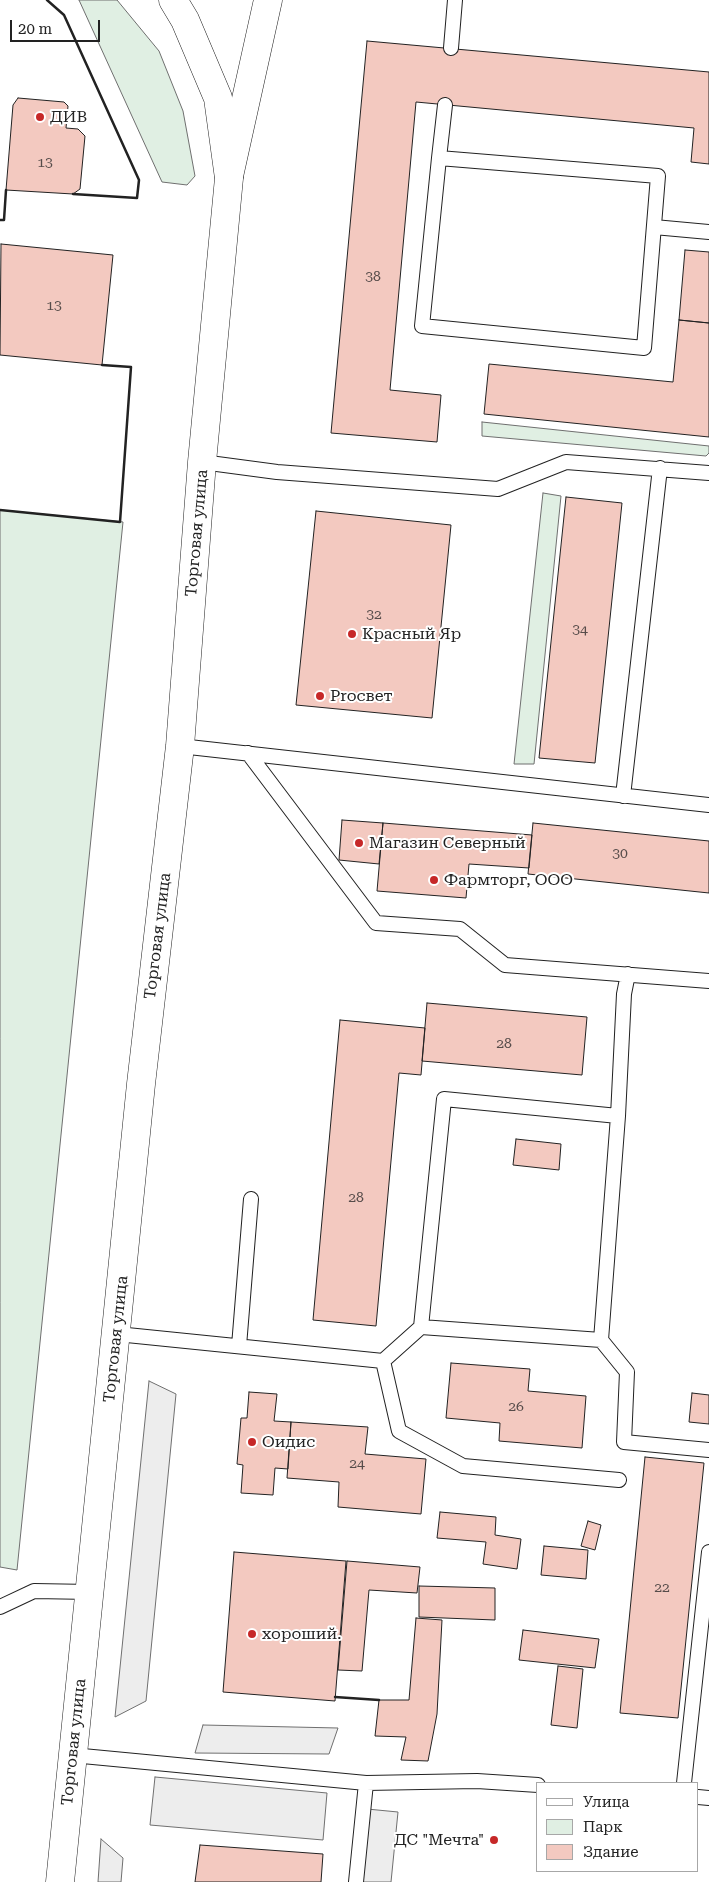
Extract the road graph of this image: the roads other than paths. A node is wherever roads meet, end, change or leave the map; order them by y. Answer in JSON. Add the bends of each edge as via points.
{"nodes":[{"id":1,"x":173,"y":0,"type":"edge"},
{"id":2,"x":268,"y":0,"type":"edge"},
{"id":3,"x":455,"y":0,"type":"edge"},
{"id":4,"x":451,"y":48,"type":"dead end"},
{"id":5,"x":445,"y":105,"type":"dead end"},
{"id":6,"x":439,"y":158,"type":"junction"},
{"id":7,"x":229,"y":178,"type":"junction"},
{"id":8,"x":654,"y":227,"type":"junction"},
{"id":9,"x":709,"y":232,"type":"edge"},
{"id":10,"x":202,"y":462,"type":"junction"},
{"id":11,"x":660,"y":468,"type":"junction"},
{"id":12,"x":709,"y":473,"type":"edge"},
{"id":13,"x":180,"y":746,"type":"junction"},
{"id":14,"x":248,"y":753,"type":"junction"},
{"id":15,"x":623,"y":796,"type":"junction"},
{"id":16,"x":709,"y":805,"type":"edge"},
{"id":17,"x":628,"y":974,"type":"junction"},
{"id":18,"x":709,"y":980,"type":"edge"},
{"id":19,"x":618,"y":1116,"type":"junction"},
{"id":20,"x":251,"y":1199,"type":"dead end"},
{"id":21,"x":421,"y":1327,"type":"junction"},
{"id":22,"x":117,"y":1334,"type":"junction"},
{"id":23,"x":601,"y":1340,"type":"junction"},
{"id":24,"x":239,"y":1346,"type":"junction"},
{"id":25,"x":383,"y":1360,"type":"junction"},
{"id":26,"x":709,"y":1450,"type":"edge"},
{"id":27,"x":619,"y":1480,"type":"dead end"},
{"id":28,"x":709,"y":1552,"type":"edge"},
{"id":29,"x":91,"y":1592,"type":"junction"},
{"id":30,"x":0,"y":1607,"type":"edge"},
{"id":31,"x":72,"y":1755,"type":"junction"},
{"id":32,"x":684,"y":1782,"type":"edge"},
{"id":33,"x":366,"y":1783,"type":"junction"},
{"id":34,"x":536,"y":1786,"type":"edge"},
{"id":35,"x":60,"y":1882,"type":"edge"},
{"id":36,"x":356,"y":1882,"type":"edge"}],
"edges":[{"from":1,"to":7,"type":"street","name":"Торговая улица","via":[[186,20],[218,98]]},
{"from":2,"to":7,"type":"street"},
{"from":3,"to":4,"type":"lane"},
{"from":5,"to":6,"type":"lane"},
{"from":6,"to":8,"type":"lane","via":[[658,176]]},
{"from":6,"to":8,"type":"lane","via":[[422,326],[644,348]]},
{"from":7,"to":10,"type":"street","name":"Торговая улица"},
{"from":8,"to":9,"type":"lane"},
{"from":10,"to":11,"type":"lane","via":[[277,472],[498,489],[566,462]]},
{"from":10,"to":13,"type":"street","name":"Торговая улица"},
{"from":11,"to":12,"type":"lane"},
{"from":11,"to":15,"type":"lane"},
{"from":13,"to":14,"type":"lane"},
{"from":13,"to":22,"type":"street","name":"Торговая улица","via":[[141,1084]]},
{"from":14,"to":15,"type":"lane"},
{"from":14,"to":17,"type":"lane","via":[[376,923],[460,929],[505,965]]},
{"from":15,"to":16,"type":"lane"},
{"from":17,"to":18,"type":"lane"},
{"from":17,"to":19,"type":"lane","via":[[624,994]]},
{"from":19,"to":21,"type":"lane","via":[[444,1100]]},
{"from":19,"to":23,"type":"lane"},
{"from":20,"to":24,"type":"lane"},
{"from":21,"to":23,"type":"lane"},
{"from":21,"to":25,"type":"lane"},
{"from":22,"to":24,"type":"lane"},
{"from":22,"to":29,"type":"street","name":"Торговая улица"},
{"from":23,"to":26,"type":"lane","via":[[627,1372],[624,1442]]},
{"from":24,"to":25,"type":"lane"},
{"from":25,"to":27,"type":"lane","via":[[399,1432],[463,1466]]},
{"from":28,"to":32,"type":"lane"},
{"from":29,"to":30,"type":"lane","via":[[34,1591]]},
{"from":29,"to":31,"type":"street","name":"Торговая улица"},
{"from":31,"to":33,"type":"lane"},
{"from":31,"to":35,"type":"street","name":"Торговая улица"},
{"from":33,"to":34,"type":"lane","via":[[477,1781]]},
{"from":33,"to":36,"type":"lane"}]}
